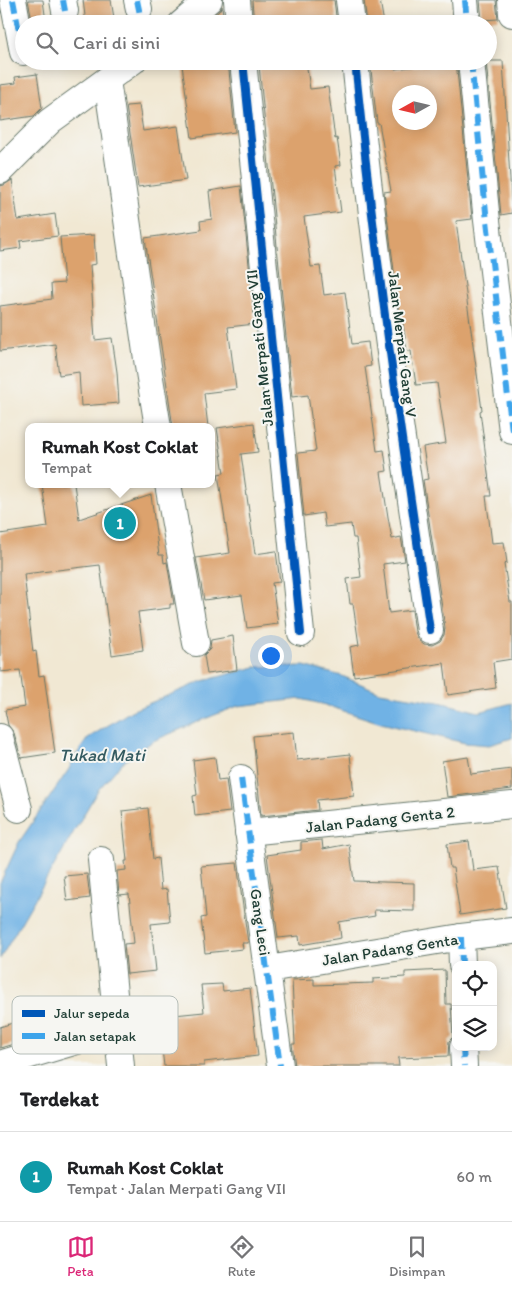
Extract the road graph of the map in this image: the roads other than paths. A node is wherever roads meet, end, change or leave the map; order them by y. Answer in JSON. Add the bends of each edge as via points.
{"nodes":[{"id":1,"x":13,"y":0,"type":"edge"},
{"id":2,"x":209,"y":0,"type":"edge"},
{"id":3,"x":237,"y":0,"type":"edge"},
{"id":4,"x":349,"y":0,"type":"edge"},
{"id":5,"x":465,"y":0,"type":"edge"},
{"id":6,"x":511,"y":0,"type":"edge"},
{"id":7,"x":512,"y":14,"type":"edge"},
{"id":8,"x":16,"y":15,"type":"edge"},
{"id":9,"x":192,"y":15,"type":"edge"},
{"id":10,"x":239,"y":15,"type":"edge"},
{"id":11,"x":351,"y":15,"type":"edge"},
{"id":12,"x":466,"y":15,"type":"edge"},
{"id":13,"x":121,"y":70,"type":"edge"},
{"id":14,"x":244,"y":70,"type":"edge"},
{"id":15,"x":356,"y":70,"type":"edge"},
{"id":16,"x":472,"y":70,"type":"edge"},
{"id":17,"x":107,"y":80,"type":"junction"},
{"id":18,"x":0,"y":171,"type":"edge"},
{"id":19,"x":157,"y":423,"type":"edge"},
{"id":20,"x":512,"y":431,"type":"edge"},
{"id":21,"x":169,"y":488,"type":"edge"},
{"id":22,"x":430,"y":630,"type":"dead end"},
{"id":23,"x":301,"y":633,"type":"dead end"},
{"id":24,"x":196,"y":643,"type":"dead end"},
{"id":25,"x":0,"y":737,"type":"edge"},
{"id":26,"x":241,"y":778,"type":"dead end"},
{"id":27,"x":512,"y":805,"type":"edge"},
{"id":28,"x":20,"y":809,"type":"dead end"},
{"id":29,"x":248,"y":832,"type":"junction"},
{"id":30,"x":101,"y":860,"type":"dead end"},
{"id":31,"x":512,"y":931,"type":"edge"},
{"id":32,"x":461,"y":937,"type":"junction"},
{"id":33,"x":462,"y":961,"type":"edge"},
{"id":34,"x":268,"y":969,"type":"junction"},
{"id":35,"x":114,"y":996,"type":"edge"},
{"id":36,"x":464,"y":1051,"type":"edge"},
{"id":37,"x":33,"y":1054,"type":"edge"},
{"id":38,"x":0,"y":1064,"type":"edge"},
{"id":39,"x":280,"y":1066,"type":"edge"},
{"id":40,"x":464,"y":1066,"type":"edge"}],
"edges":[{"from":1,"to":8,"type":"street"},
{"from":2,"to":9,"type":"street"},
{"from":3,"to":10,"type":"street"},
{"from":4,"to":11,"type":"street"},
{"from":5,"to":12,"type":"street"},
{"from":6,"to":7,"type":"street"},
{"from":13,"to":17,"type":"street"},
{"from":14,"to":23,"type":"street","name":"Jalan Merpati Gang VII"},
{"from":15,"to":22,"type":"street","name":"Jalan Merpati Gang V","via":[[396,401]]},
{"from":16,"to":20,"type":"street"},
{"from":17,"to":18,"type":"street","via":[[50,121]]},
{"from":17,"to":19,"type":"street"},
{"from":21,"to":24,"type":"street"},
{"from":25,"to":28,"type":"street"},
{"from":26,"to":29,"type":"street","name":"Gang Leci"},
{"from":27,"to":29,"type":"street","name":"Jalan Padang Genta 2"},
{"from":29,"to":34,"type":"street","name":"Gang Leci"},
{"from":30,"to":35,"type":"street"},
{"from":31,"to":32,"type":"street","name":"Jalan Padang Genta"},
{"from":32,"to":33,"type":"street"},
{"from":32,"to":34,"type":"street","name":"Jalan Padang Genta"},
{"from":34,"to":39,"type":"street","name":"Gang Leci"},
{"from":36,"to":40,"type":"street"},
{"from":37,"to":38,"type":"street"}]}
